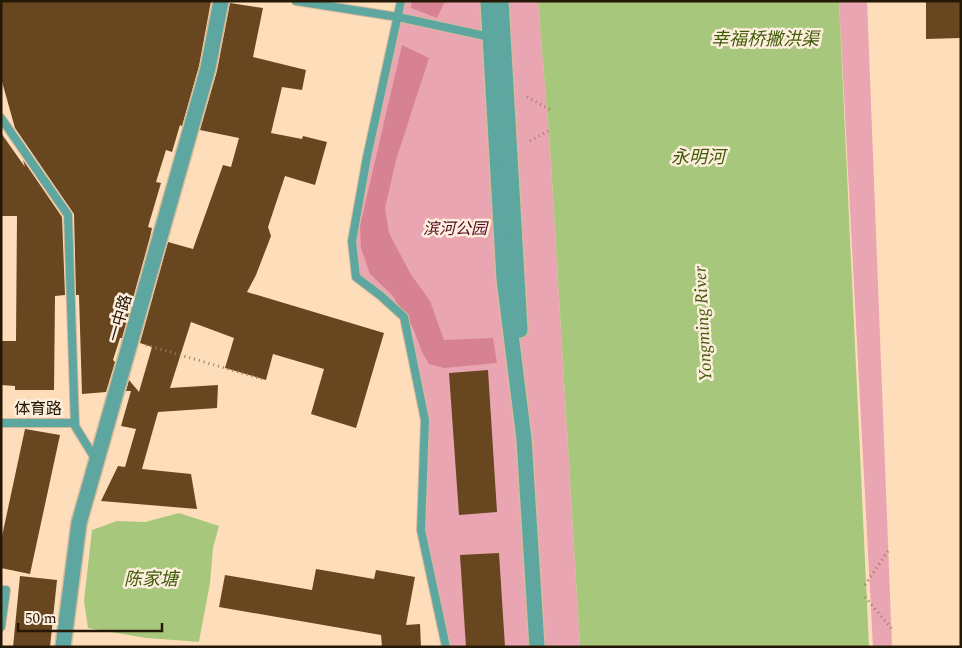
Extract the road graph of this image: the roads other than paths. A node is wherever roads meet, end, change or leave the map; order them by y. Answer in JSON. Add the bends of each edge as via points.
{"nodes":[{"id":1,"x":221,"y":1,"type":"edge"},
{"id":2,"x":296,"y":1,"type":"edge"},
{"id":3,"x":402,"y":1,"type":"edge"},
{"id":4,"x":488,"y":1,"type":"edge"},
{"id":5,"x":501,"y":1,"type":"edge"},
{"id":6,"x":398,"y":17,"type":"junction"},
{"id":7,"x":490,"y":37,"type":"junction"},
{"id":8,"x":1,"y":118,"type":"edge"},
{"id":9,"x":522,"y":422,"type":"junction"},
{"id":10,"x":1,"y":423,"type":"edge"},
{"id":11,"x":75,"y":423,"type":"junction"},
{"id":12,"x":97,"y":462,"type":"junction"},
{"id":13,"x":1,"y":590,"type":"edge"},
{"id":14,"x":1,"y":627,"type":"edge"},
{"id":15,"x":63,"y":647,"type":"edge"},
{"id":16,"x":446,"y":647,"type":"edge"},
{"id":17,"x":536,"y":647,"type":"edge"}],
"edges":[{"from":1,"to":12,"type":"street","name":"一中路","via":[[208,68]]},
{"from":2,"to":6,"type":"lane"},
{"from":3,"to":6,"type":"lane"},
{"from":4,"to":7,"type":"street"},
{"from":5,"to":9,"type":"street","via":[[518,278]]},
{"from":6,"to":7,"type":"lane"},
{"from":6,"to":16,"type":"lane","via":[[352,241],[356,277],[404,318],[425,420],[421,530]]},
{"from":7,"to":9,"type":"street","via":[[504,278]]},
{"from":8,"to":11,"type":"lane","via":[[68,215]]},
{"from":9,"to":17,"type":"street"},
{"from":10,"to":11,"type":"lane","name":"体育路"},
{"from":11,"to":12,"type":"lane"},
{"from":12,"to":15,"type":"street","name":"一中路","via":[[80,523]]},
{"from":13,"to":14,"type":"lane","via":[[6,590]]}]}
